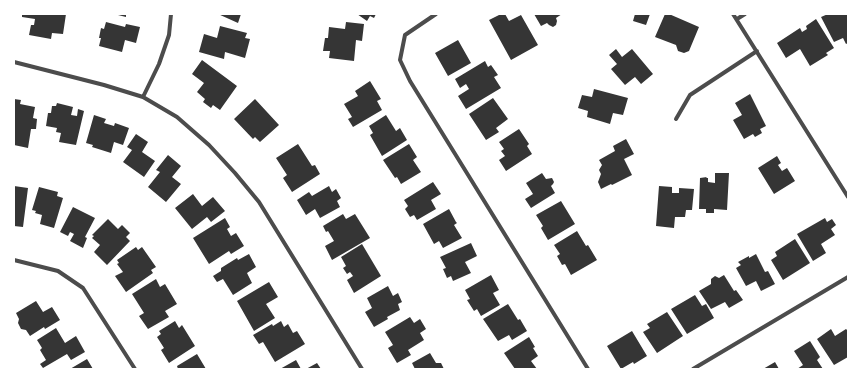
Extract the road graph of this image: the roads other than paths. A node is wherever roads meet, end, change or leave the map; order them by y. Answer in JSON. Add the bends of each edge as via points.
{"nodes":[{"id":1,"x":171,"y":14,"type":"edge"},
{"id":2,"x":436,"y":14,"type":"edge"},
{"id":3,"x":733,"y":14,"type":"edge"},
{"id":4,"x":745,"y":14,"type":"edge"},
{"id":5,"x":737,"y":19,"type":"junction"},
{"id":6,"x":757,"y":51,"type":"junction"},
{"id":7,"x":14,"y":62,"type":"edge"},
{"id":8,"x":143,"y":97,"type":"junction"},
{"id":9,"x":676,"y":119,"type":"dead end"},
{"id":10,"x":848,"y":197,"type":"edge"},
{"id":11,"x":14,"y":260,"type":"edge"},
{"id":12,"x":848,"y":277,"type":"edge"},
{"id":13,"x":135,"y":369,"type":"edge"},
{"id":14,"x":362,"y":369,"type":"edge"},
{"id":15,"x":588,"y":369,"type":"edge"},
{"id":16,"x":694,"y":369,"type":"edge"}],
"edges":[{"from":1,"to":8,"type":"street","via":[[159,64]]},
{"from":2,"to":15,"type":"street","via":[[405,35],[400,60],[410,82]]},
{"from":3,"to":5,"type":"street"},
{"from":4,"to":5,"type":"street"},
{"from":5,"to":6,"type":"street"},
{"from":6,"to":9,"type":"street","via":[[690,95]]},
{"from":6,"to":10,"type":"street"},
{"from":7,"to":8,"type":"street"},
{"from":8,"to":14,"type":"street","via":[[177,117],[236,173],[259,202]]},
{"from":11,"to":13,"type":"street","via":[[58,270],[84,288]]},
{"from":12,"to":16,"type":"street"}]}
